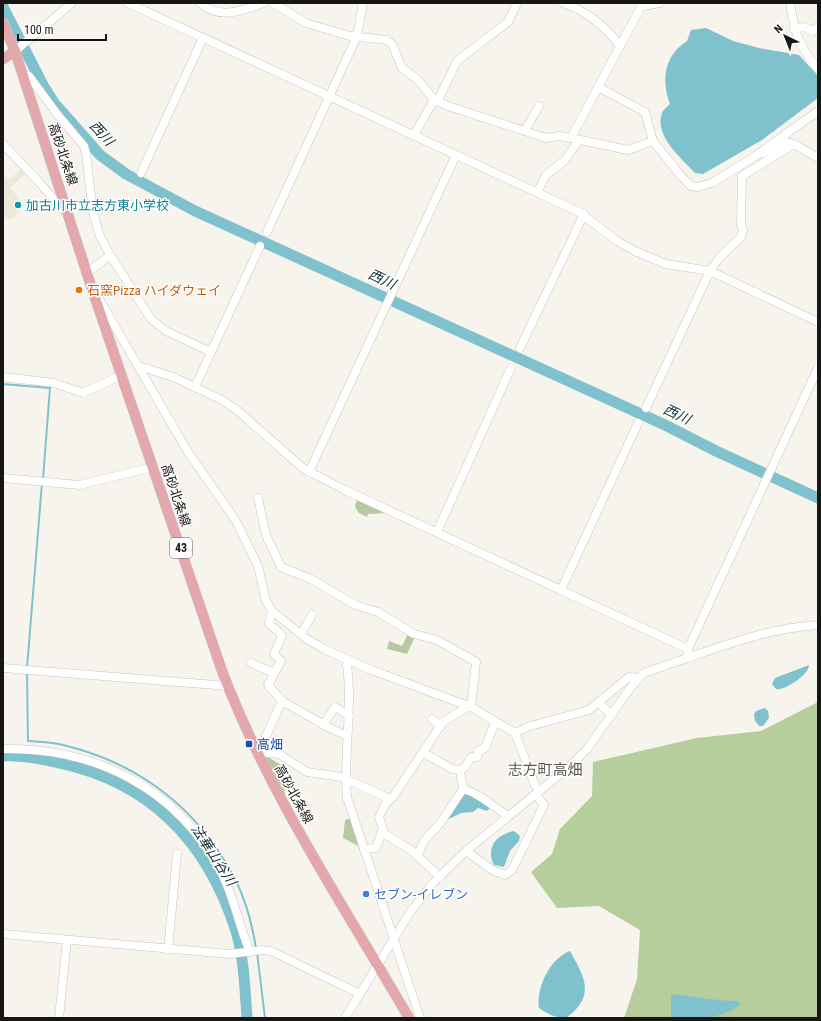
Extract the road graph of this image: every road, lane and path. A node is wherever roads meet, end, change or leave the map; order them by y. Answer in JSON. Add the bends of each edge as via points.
{"nodes":[{"id":1,"x":72,"y":3,"type":"edge"},
{"id":2,"x":128,"y":3,"type":"edge"},
{"id":3,"x":200,"y":3,"type":"edge"},
{"id":4,"x":273,"y":3,"type":"edge"},
{"id":5,"x":363,"y":3,"type":"edge"},
{"id":6,"x":517,"y":3,"type":"edge"},
{"id":7,"x":564,"y":3,"type":"edge"},
{"id":8,"x":660,"y":3,"type":"edge"},
{"id":9,"x":790,"y":3,"type":"edge"},
{"id":10,"x":259,"y":4,"type":"edge"},
{"id":11,"x":643,"y":4,"type":"edge"},
{"id":12,"x":3,"y":23,"type":"edge"},
{"id":13,"x":818,"y":27,"type":"edge"},
{"id":14,"x":794,"y":29,"type":"junction"},
{"id":15,"x":357,"y":36,"type":"junction"},
{"id":16,"x":203,"y":38,"type":"junction"},
{"id":17,"x":620,"y":46,"type":"junction"},
{"id":18,"x":20,"y":47,"type":"junction"},
{"id":19,"x":3,"y":59,"type":"edge"},
{"id":20,"x":818,"y":69,"type":"edge"},
{"id":21,"x":24,"y":77,"type":"junction"},
{"id":22,"x":598,"y":87,"type":"junction"},
{"id":23,"x":329,"y":96,"type":"junction"},
{"id":24,"x":434,"y":100,"type":"junction"},
{"id":25,"x":539,"y":106,"type":"dead end"},
{"id":26,"x":818,"y":111,"type":"edge"},
{"id":27,"x":525,"y":130,"type":"junction"},
{"id":28,"x":414,"y":135,"type":"junction"},
{"id":29,"x":575,"y":139,"type":"junction"},
{"id":30,"x":653,"y":141,"type":"junction"},
{"id":31,"x":3,"y":144,"type":"edge"},
{"id":32,"x":794,"y":144,"type":"junction"},
{"id":33,"x":758,"y":154,"type":"junction"},
{"id":34,"x":456,"y":155,"type":"junction"},
{"id":35,"x":818,"y":158,"type":"edge"},
{"id":36,"x":141,"y":173,"type":"dead end"},
{"id":37,"x":538,"y":191,"type":"junction"},
{"id":38,"x":68,"y":209,"type":"junction"},
{"id":39,"x":584,"y":214,"type":"junction"},
{"id":40,"x":267,"y":232,"type":"dead end"},
{"id":41,"x":260,"y":246,"type":"dead end"},
{"id":42,"x":110,"y":255,"type":"junction"},
{"id":43,"x":710,"y":271,"type":"junction"},
{"id":44,"x":87,"y":273,"type":"junction"},
{"id":45,"x":91,"y":286,"type":"junction"},
{"id":46,"x":818,"y":322,"type":"edge"},
{"id":47,"x":520,"y":348,"type":"dead end"},
{"id":48,"x":211,"y":352,"type":"junction"},
{"id":49,"x":139,"y":366,"type":"junction"},
{"id":50,"x":511,"y":368,"type":"dead end"},
{"id":51,"x":818,"y":368,"type":"edge"},
{"id":52,"x":122,"y":375,"type":"junction"},
{"id":53,"x":3,"y":377,"type":"edge"},
{"id":54,"x":195,"y":387,"type":"junction"},
{"id":55,"x":646,"y":408,"type":"dead end"},
{"id":56,"x":638,"y":422,"type":"dead end"},
{"id":57,"x":153,"y":467,"type":"junction"},
{"id":58,"x":309,"y":472,"type":"junction"},
{"id":59,"x":3,"y":478,"type":"edge"},
{"id":60,"x":258,"y":498,"type":"dead end"},
{"id":61,"x":437,"y":532,"type":"junction"},
{"id":62,"x":562,"y":590,"type":"junction"},
{"id":63,"x":272,"y":611,"type":"junction"},
{"id":64,"x":312,"y":615,"type":"dead end"},
{"id":65,"x":818,"y":624,"type":"edge"},
{"id":66,"x":301,"y":634,"type":"junction"},
{"id":67,"x":687,"y":653,"type":"junction"},
{"id":68,"x":346,"y":659,"type":"junction"},
{"id":69,"x":251,"y":662,"type":"dead end"},
{"id":70,"x":3,"y":668,"type":"edge"},
{"id":71,"x":274,"y":673,"type":"junction"},
{"id":72,"x":638,"y":678,"type":"junction"},
{"id":73,"x":228,"y":686,"type":"junction"},
{"id":74,"x":282,"y":701,"type":"junction"},
{"id":75,"x":599,"y":703,"type":"junction"},
{"id":76,"x":470,"y":706,"type":"junction"},
{"id":77,"x":612,"y":715,"type":"junction"},
{"id":78,"x":348,"y":716,"type":"junction"},
{"id":79,"x":432,"y":719,"type":"dead end"},
{"id":80,"x":495,"y":722,"type":"junction"},
{"id":81,"x":323,"y":724,"type":"junction"},
{"id":82,"x":441,"y":726,"type":"junction"},
{"id":83,"x":515,"y":733,"type":"junction"},
{"id":84,"x":347,"y":736,"type":"junction"},
{"id":85,"x":3,"y":748,"type":"edge"},
{"id":86,"x":256,"y":752,"type":"junction"},
{"id":87,"x":424,"y":753,"type":"junction"},
{"id":88,"x":460,"y":770,"type":"junction"},
{"id":89,"x":346,"y":778,"type":"junction"},
{"id":90,"x":463,"y":789,"type":"junction"},
{"id":91,"x":537,"y":792,"type":"junction"},
{"id":92,"x":390,"y":799,"type":"junction"},
{"id":93,"x":508,"y":816,"type":"junction"},
{"id":94,"x":382,"y":832,"type":"junction"},
{"id":95,"x":364,"y":849,"type":"junction"},
{"id":96,"x":466,"y":851,"type":"junction"},
{"id":97,"x":177,"y":854,"type":"dead end"},
{"id":98,"x":417,"y":856,"type":"junction"},
{"id":99,"x":440,"y":877,"type":"junction"},
{"id":100,"x":3,"y":934,"type":"edge"},
{"id":101,"x":67,"y":940,"type":"junction"},
{"id":102,"x":394,"y":941,"type":"junction"},
{"id":103,"x":168,"y":950,"type":"junction"},
{"id":104,"x":255,"y":951,"type":"junction"},
{"id":105,"x":378,"y":966,"type":"junction"},
{"id":106,"x":360,"y":994,"type":"junction"},
{"id":107,"x":59,"y":1018,"type":"edge"},
{"id":108,"x":345,"y":1018,"type":"edge"},
{"id":109,"x":409,"y":1018,"type":"edge"},
{"id":110,"x":420,"y":1018,"type":"edge"}],
"edges":[{"from":1,"to":18,"type":"street"},
{"from":2,"to":16,"type":"street"},
{"from":3,"to":10,"type":"street","via":[[218,14]]},
{"from":4,"to":15,"type":"street","via":[[306,23]]},
{"from":5,"to":15,"type":"street"},
{"from":6,"to":24,"type":"street","via":[[508,22],[457,61],[439,98]]},
{"from":7,"to":17,"type":"street","via":[[589,15]]},
{"from":8,"to":11,"type":"street"},
{"from":9,"to":14,"type":"street"},
{"from":11,"to":17,"type":"street"},
{"from":12,"to":18,"type":"main road","name":"高砂北条線","number":"43"},
{"from":13,"to":14,"type":"street","via":[[813,31],[804,27]]},
{"from":14,"to":20,"type":"street","via":[[804,51]]},
{"from":15,"to":23,"type":"street"},
{"from":15,"to":24,"type":"street","via":[[383,39],[392,44],[402,68],[418,80]]},
{"from":16,"to":23,"type":"street"},
{"from":16,"to":36,"type":"street"},
{"from":17,"to":22,"type":"street"},
{"from":18,"to":19,"type":"main road"},
{"from":18,"to":21,"type":"main road","name":"高砂北条線","number":"43"},
{"from":21,"to":38,"type":"main road","name":"高砂北条線","number":"43"},
{"from":21,"to":42,"type":"street","via":[[29,76],[84,146],[93,212],[100,236]]},
{"from":22,"to":29,"type":"street"},
{"from":22,"to":30,"type":"street","via":[[645,112]]},
{"from":23,"to":28,"type":"street"},
{"from":23,"to":40,"type":"street"},
{"from":24,"to":27,"type":"street"},
{"from":24,"to":28,"type":"street"},
{"from":25,"to":27,"type":"street"},
{"from":26,"to":33,"type":"street"},
{"from":27,"to":29,"type":"street","via":[[546,138],[559,136]]},
{"from":28,"to":34,"type":"street"},
{"from":29,"to":30,"type":"street","via":[[628,150]]},
{"from":29,"to":37,"type":"street","via":[[565,160],[546,175]]},
{"from":30,"to":33,"type":"street","via":[[686,181],[697,187],[712,183]]},
{"from":31,"to":38,"type":"street","via":[[61,208]]},
{"from":32,"to":33,"type":"street","via":[[787,142]]},
{"from":32,"to":35,"type":"street"},
{"from":32,"to":43,"type":"street","via":[[742,176],[741,237],[720,257]]},
{"from":34,"to":37,"type":"street"},
{"from":34,"to":58,"type":"street"},
{"from":37,"to":39,"type":"street"},
{"from":38,"to":44,"type":"main road","name":"高砂北条線","number":"43"},
{"from":39,"to":43,"type":"street","via":[[610,237],[637,252],[666,264]]},
{"from":39,"to":47,"type":"street"},
{"from":41,"to":48,"type":"street"},
{"from":42,"to":44,"type":"street"},
{"from":42,"to":48,"type":"street","via":[[151,319],[166,330]]},
{"from":43,"to":46,"type":"street"},
{"from":43,"to":55,"type":"street"},
{"from":44,"to":45,"type":"main road","name":"高砂北条線","number":"43"},
{"from":45,"to":49,"type":"street","via":[[106,307]]},
{"from":45,"to":52,"type":"main road","name":"高砂北条線","number":"43"},
{"from":48,"to":54,"type":"street"},
{"from":49,"to":54,"type":"street"},
{"from":49,"to":63,"type":"street","via":[[188,452],[236,521],[258,566],[266,601]]},
{"from":50,"to":61,"type":"street"},
{"from":51,"to":67,"type":"street"},
{"from":52,"to":53,"type":"street","via":[[83,393],[54,383]]},
{"from":52,"to":57,"type":"main road","name":"高砂北条線","number":"43"},
{"from":54,"to":58,"type":"street","via":[[238,410]]},
{"from":56,"to":62,"type":"street"},
{"from":57,"to":59,"type":"street","via":[[79,485]]},
{"from":57,"to":73,"type":"main road","name":"高砂北条線","number":"43"},
{"from":58,"to":61,"type":"street"},
{"from":60,"to":76,"type":"street","via":[[266,535],[281,567],[311,579],[355,605],[378,612],[414,634],[437,640],[476,662]]},
{"from":61,"to":62,"type":"street"},
{"from":62,"to":67,"type":"street"},
{"from":63,"to":66,"type":"street"},
{"from":63,"to":71,"type":"street","via":[[269,624],[282,636],[274,654],[281,661]]},
{"from":64,"to":66,"type":"street"},
{"from":65,"to":67,"type":"street","via":[[778,630]]},
{"from":66,"to":68,"type":"street"},
{"from":67,"to":72,"type":"street"},
{"from":68,"to":76,"type":"street"},
{"from":68,"to":78,"type":"street","via":[[350,681]]},
{"from":69,"to":71,"type":"street"},
{"from":70,"to":73,"type":"street"},
{"from":71,"to":74,"type":"street","via":[[268,685]]},
{"from":72,"to":75,"type":"street","via":[[629,677]]},
{"from":72,"to":77,"type":"street"},
{"from":73,"to":86,"type":"main road","name":"高砂北条線","number":"43"},
{"from":74,"to":81,"type":"street"},
{"from":74,"to":86,"type":"street","via":[[262,749]]},
{"from":75,"to":77,"type":"street"},
{"from":75,"to":83,"type":"street","via":[[589,710],[527,727]]},
{"from":76,"to":80,"type":"street"},
{"from":76,"to":82,"type":"street"},
{"from":77,"to":91,"type":"street","via":[[587,749]]},
{"from":78,"to":81,"type":"street","via":[[335,707]]},
{"from":78,"to":84,"type":"street"},
{"from":79,"to":82,"type":"street"},
{"from":80,"to":83,"type":"street"},
{"from":80,"to":88,"type":"street","via":[[485,748],[478,752],[477,757],[471,757]]},
{"from":81,"to":84,"type":"street"},
{"from":82,"to":87,"type":"street"},
{"from":83,"to":91,"type":"street"},
{"from":84,"to":89,"type":"street"},
{"from":85,"to":104,"type":"street","via":[[56,753],[108,767],[132,778],[178,813],[198,835],[221,872]]},
{"from":86,"to":89,"type":"street","via":[[279,754],[307,772]]},
{"from":86,"to":105,"type":"main road","name":"高砂北条線","number":"43"},
{"from":87,"to":88,"type":"street","via":[[452,769]]},
{"from":87,"to":92,"type":"street"},
{"from":88,"to":90,"type":"street"},
{"from":89,"to":92,"type":"street"},
{"from":89,"to":95,"type":"street","via":[[347,797]]},
{"from":90,"to":93,"type":"street","via":[[479,794]]},
{"from":90,"to":98,"type":"street","via":[[424,842]]},
{"from":91,"to":93,"type":"street"},
{"from":91,"to":96,"type":"street","via":[[544,806],[512,870],[505,875],[492,870]]},
{"from":92,"to":94,"type":"street","via":[[379,817]]},
{"from":93,"to":96,"type":"street"},
{"from":94,"to":95,"type":"street","via":[[376,848]]},
{"from":94,"to":98,"type":"street"},
{"from":95,"to":102,"type":"street"},
{"from":96,"to":99,"type":"street"},
{"from":97,"to":103,"type":"street"},
{"from":98,"to":99,"type":"street"},
{"from":99,"to":102,"type":"street","via":[[422,896]]},
{"from":100,"to":101,"type":"street"},
{"from":101,"to":103,"type":"street"},
{"from":101,"to":107,"type":"street"},
{"from":102,"to":105,"type":"street"},
{"from":102,"to":110,"type":"street"},
{"from":103,"to":104,"type":"street","via":[[230,954]]},
{"from":104,"to":106,"type":"street","via":[[271,951]]},
{"from":105,"to":106,"type":"street"},
{"from":105,"to":109,"type":"main road","name":"高砂北条線","number":"43"},
{"from":106,"to":108,"type":"street"}]}
